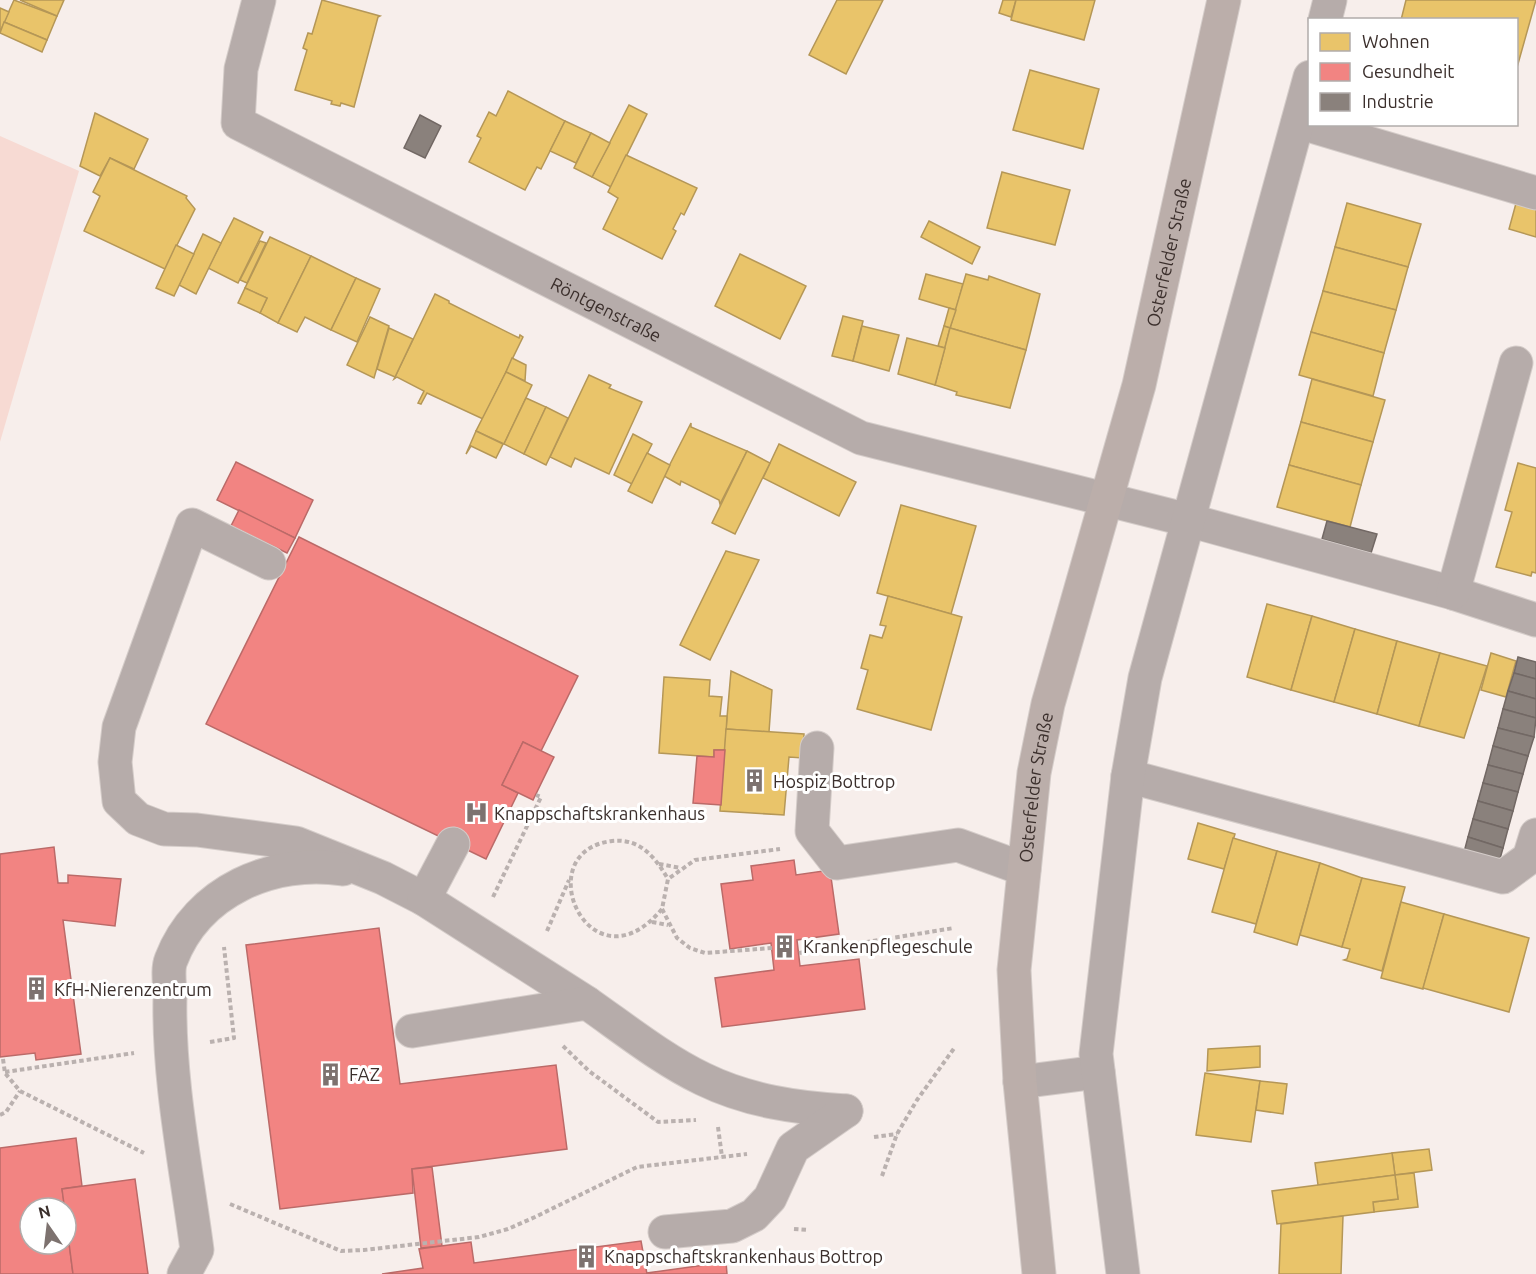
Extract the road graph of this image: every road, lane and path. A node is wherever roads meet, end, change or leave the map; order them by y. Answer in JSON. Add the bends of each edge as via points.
{"nodes":[{"id":1,"x":259,"y":0,"type":"edge"},
{"id":2,"x":1224,"y":0,"type":"edge"},
{"id":3,"x":1330,"y":0,"type":"edge"},
{"id":4,"x":1326,"y":18,"type":"edge"},
{"id":5,"x":1308,"y":84,"type":"edge"},
{"id":6,"x":1298,"y":122,"type":"junction"},
{"id":7,"x":1308,"y":125,"type":"edge"},
{"id":8,"x":1311,"y":126,"type":"edge"},
{"id":9,"x":1536,"y":193,"type":"edge"},
{"id":10,"x":1516,"y":363,"type":"dead end"},
{"id":11,"x":1106,"y":502,"type":"junction"},
{"id":12,"x":1188,"y":520,"type":"junction"},
{"id":13,"x":269,"y":563,"type":"dead end"},
{"id":14,"x":1453,"y":593,"type":"junction"},
{"id":15,"x":1536,"y":620,"type":"edge"},
{"id":16,"x":817,"y":748,"type":"dead end"},
{"id":17,"x":1128,"y":776,"type":"junction"},
{"id":18,"x":536,"y":795,"type":"dead end"},
{"id":19,"x":1536,"y":836,"type":"edge"},
{"id":20,"x":453,"y":844,"type":"dead end"},
{"id":21,"x":822,"y":845,"type":"junction"},
{"id":22,"x":659,"y":864,"type":"junction"},
{"id":23,"x":682,"y":868,"type":"junction"},
{"id":24,"x":1024,"y":869,"type":"junction"},
{"id":25,"x":572,"y":874,"type":"junction"},
{"id":26,"x":383,"y":878,"type":"junction"},
{"id":27,"x":668,"y":879,"type":"junction"},
{"id":28,"x":424,"y":900,"type":"junction"},
{"id":29,"x":662,"y":909,"type":"junction"},
{"id":30,"x":651,"y":922,"type":"junction"},
{"id":31,"x":668,"y":925,"type":"junction"},
{"id":32,"x":954,"y":928,"type":"dead end"},
{"id":33,"x":477,"y":932,"type":"junction"},
{"id":34,"x":231,"y":940,"type":"dead end"},
{"id":35,"x":771,"y":948,"type":"dead end"},
{"id":36,"x":799,"y":953,"type":"dead end"},
{"id":37,"x":531,"y":968,"type":"junction"},
{"id":38,"x":587,"y":1003,"type":"junction"},
{"id":39,"x":540,"y":1011,"type":"junction"},
{"id":40,"x":412,"y":1031,"type":"dead end"},
{"id":41,"x":955,"y":1047,"type":"dead end"},
{"id":42,"x":170,"y":1048,"type":"junction"},
{"id":43,"x":3,"y":1059,"type":"dead end"},
{"id":44,"x":4,"y":1072,"type":"junction"},
{"id":45,"x":1098,"y":1072,"type":"junction"},
{"id":46,"x":1020,"y":1082,"type":"junction"},
{"id":47,"x":20,"y":1091,"type":"junction"},
{"id":48,"x":0,"y":1115,"type":"edge"},
{"id":49,"x":704,"y":1119,"type":"dead end"},
{"id":50,"x":716,"y":1119,"type":"dead end"},
{"id":51,"x":897,"y":1134,"type":"junction"},
{"id":52,"x":862,"y":1139,"type":"dead end"},
{"id":53,"x":793,"y":1148,"type":"junction"},
{"id":54,"x":722,"y":1157,"type":"junction"},
{"id":55,"x":882,"y":1176,"type":"dead end"},
{"id":56,"x":188,"y":1179,"type":"junction"},
{"id":57,"x":665,"y":1232,"type":"dead end"},
{"id":58,"x":184,"y":1274,"type":"edge"},
{"id":59,"x":1039,"y":1274,"type":"edge"},
{"id":60,"x":1123,"y":1274,"type":"edge"}],
"edges":[{"from":1,"to":11,"type":"street","name":"Röntgenstraße","via":[[241,69],[238,123],[861,438]]},
{"from":2,"to":11,"type":"main road","name":"Osterfelder Straße","via":[[1139,385]]},
{"from":3,"to":4,"type":"street"},
{"from":5,"to":6,"type":"street"},
{"from":6,"to":7,"type":"street"},
{"from":6,"to":12,"type":"street"},
{"from":8,"to":9,"type":"street"},
{"from":10,"to":14,"type":"street"},
{"from":11,"to":12,"type":"street"},
{"from":11,"to":24,"type":"main road","name":"Osterfelder Straße","via":[[1048,704]]},
{"from":12,"to":14,"type":"street"},
{"from":12,"to":17,"type":"street","via":[[1145,678]]},
{"from":13,"to":26,"type":"street","via":[[192,525],[119,727],[115,762],[119,801],[138,819],[164,829],[296,843]]},
{"from":14,"to":15,"type":"street"},
{"from":16,"to":21,"type":"street","via":[[812,831]]},
{"from":17,"to":19,"type":"street","via":[[1503,877],[1529,858]]},
{"from":17,"to":45,"type":"street","via":[[1096,1054]]},
{"from":18,"to":33,"type":"path","via":[[541,797]]},
{"from":20,"to":28,"type":"street"},
{"from":21,"to":23,"type":"path","via":[[711,857]]},
{"from":21,"to":24,"type":"street","via":[[837,863],[958,845]]},
{"from":22,"to":23,"type":"path"},
{"from":22,"to":25,"type":"path","via":[[636,844],[612,841],[590,849],[579,859]]},
{"from":22,"to":27,"type":"path"},
{"from":23,"to":27,"type":"path"},
{"from":24,"to":46,"type":"main road","name":"Osterfelder Straße","via":[[1014,970]]},
{"from":25,"to":30,"type":"path","via":[[573,905],[593,929],[607,935],[623,935]]},
{"from":25,"to":37,"type":"path"},
{"from":26,"to":28,"type":"street"},
{"from":26,"to":42,"type":"street","via":[[329,867],[283,869],[228,890],[199,917],[170,961]]},
{"from":27,"to":29,"type":"path"},
{"from":28,"to":33,"type":"street"},
{"from":29,"to":30,"type":"path"},
{"from":29,"to":31,"type":"path"},
{"from":30,"to":31,"type":"path"},
{"from":31,"to":35,"type":"path","via":[[690,948],[705,952]]},
{"from":32,"to":36,"type":"path"},
{"from":33,"to":37,"type":"street"},
{"from":34,"to":42,"type":"path","via":[[224,946],[234,1038]]},
{"from":37,"to":38,"type":"street"},
{"from":38,"to":39,"type":"street"},
{"from":38,"to":53,"type":"street","via":[[703,1079],[766,1101],[846,1111]]},
{"from":39,"to":40,"type":"street"},
{"from":39,"to":49,"type":"path","via":[[564,1047],[589,1071],[658,1122]]},
{"from":41,"to":51,"type":"path"},
{"from":42,"to":44,"type":"path"},
{"from":42,"to":56,"type":"street"},
{"from":43,"to":44,"type":"path"},
{"from":44,"to":47,"type":"path"},
{"from":45,"to":46,"type":"street"},
{"from":45,"to":60,"type":"street"},
{"from":46,"to":59,"type":"main road","name":"Osterfelder Straße"},
{"from":47,"to":48,"type":"path"},
{"from":47,"to":56,"type":"path","via":[[136,1148]]},
{"from":50,"to":54,"type":"path"},
{"from":51,"to":52,"type":"path"},
{"from":51,"to":55,"type":"path"},
{"from":53,"to":54,"type":"path"},
{"from":53,"to":57,"type":"street","via":[[770,1198],[754,1215],[732,1226]]},
{"from":54,"to":56,"type":"path","via":[[637,1167],[508,1229],[479,1237],[341,1251],[207,1195]]},
{"from":56,"to":58,"type":"street","via":[[197,1250]]}]}
